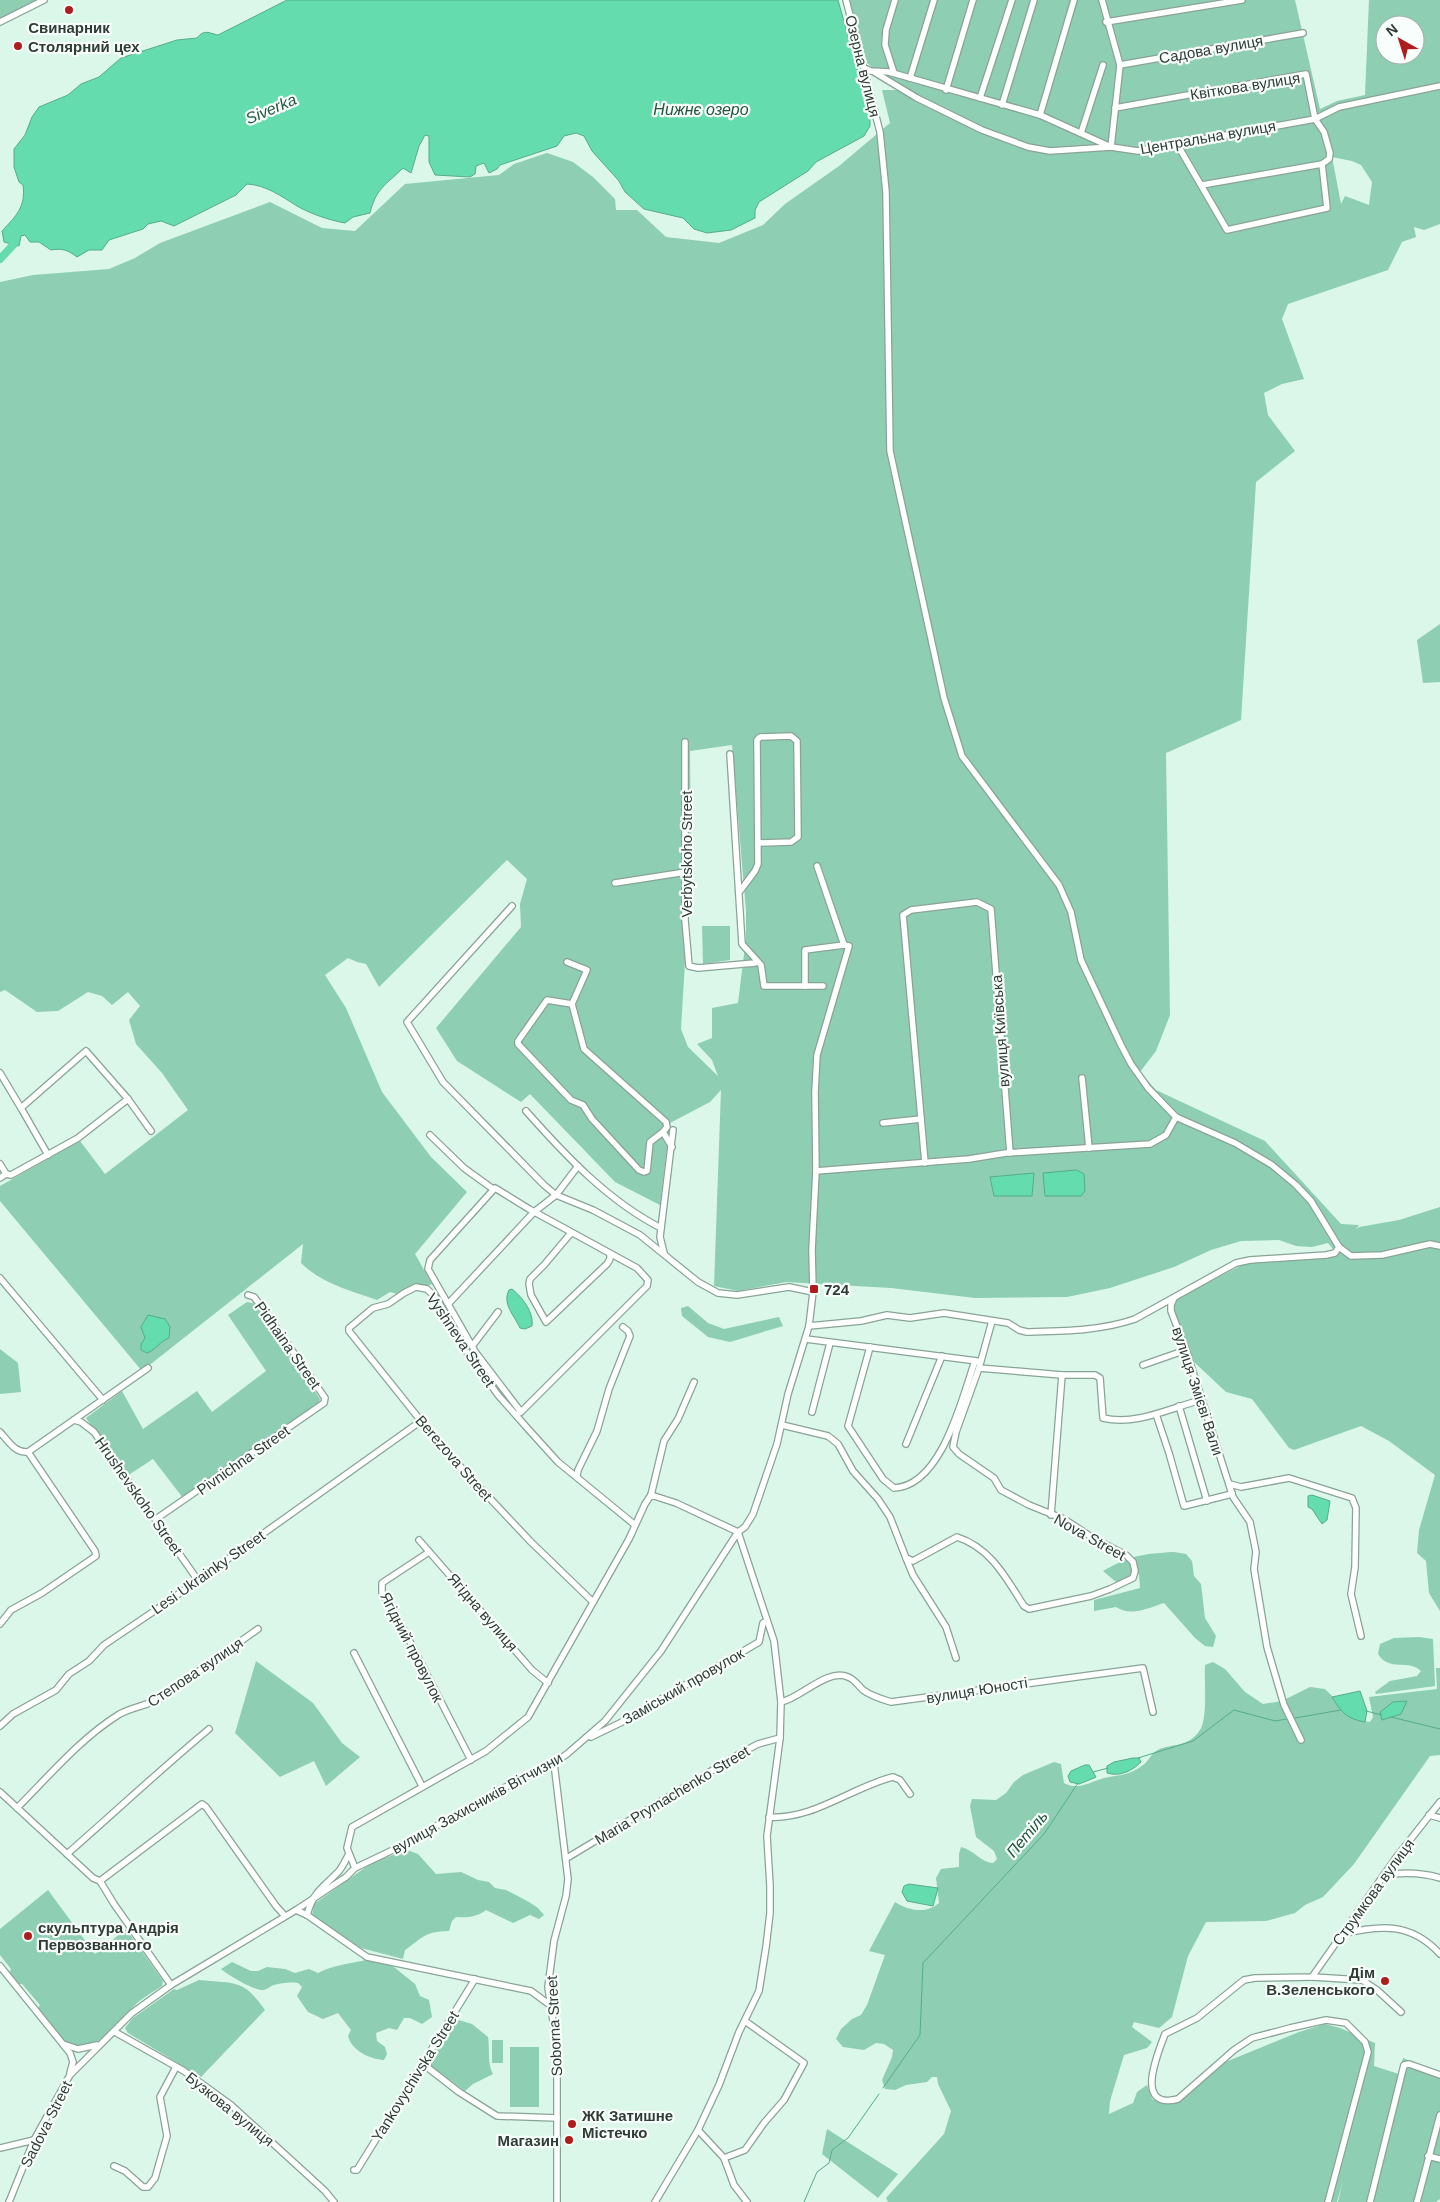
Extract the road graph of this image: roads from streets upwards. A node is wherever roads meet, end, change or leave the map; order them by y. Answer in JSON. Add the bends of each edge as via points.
{"nodes":[{"id":1,"x":44,"y":0,"type":"edge"},
{"id":2,"x":846,"y":0,"type":"edge"},
{"id":3,"x":895,"y":0,"type":"edge"},
{"id":4,"x":934,"y":0,"type":"edge"},
{"id":5,"x":973,"y":0,"type":"edge"},
{"id":6,"x":1012,"y":0,"type":"edge"},
{"id":7,"x":1034,"y":0,"type":"edge"},
{"id":8,"x":1074,"y":0,"type":"edge"},
{"id":9,"x":1102,"y":0,"type":"edge"},
{"id":10,"x":1242,"y":0,"type":"edge"},
{"id":11,"x":0,"y":22,"type":"edge"},
{"id":12,"x":1106,"y":22,"type":"junction"},
{"id":13,"x":1303,"y":33,"type":"dead end"},
{"id":14,"x":1103,"y":65,"type":"dead end"},
{"id":15,"x":1120,"y":65,"type":"junction"},
{"id":16,"x":864,"y":68,"type":"junction"},
{"id":17,"x":871,"y":71,"type":"junction"},
{"id":18,"x":894,"y":73,"type":"junction"},
{"id":19,"x":910,"y":78,"type":"junction"},
{"id":20,"x":1440,"y":86,"type":"edge"},
{"id":21,"x":946,"y":90,"type":"junction"},
{"id":22,"x":980,"y":98,"type":"junction"},
{"id":23,"x":1002,"y":105,"type":"junction"},
{"id":24,"x":1115,"y":108,"type":"junction"},
{"id":25,"x":1040,"y":115,"type":"junction"},
{"id":26,"x":1315,"y":119,"type":"junction"},
{"id":27,"x":1080,"y":133,"type":"junction"},
{"id":28,"x":1177,"y":144,"type":"junction"},
{"id":29,"x":1111,"y":147,"type":"junction"},
{"id":30,"x":1322,"y":164,"type":"junction"},
{"id":31,"x":1202,"y":185,"type":"junction"},
{"id":32,"x":685,"y":742,"type":"dead end"},
{"id":33,"x":730,"y":754,"type":"dead end"},
{"id":34,"x":758,"y":843,"type":"junction"},
{"id":35,"x":817,"y":866,"type":"dead end"},
{"id":36,"x":686,"y":872,"type":"junction"},
{"id":37,"x":615,"y":883,"type":"dead end"},
{"id":38,"x":740,"y":891,"type":"junction"},
{"id":39,"x":512,"y":906,"type":"dead end"},
{"id":40,"x":844,"y":945,"type":"junction"},
{"id":41,"x":756,"y":961,"type":"junction"},
{"id":42,"x":568,"y":962,"type":"dead end"},
{"id":43,"x":805,"y":986,"type":"junction"},
{"id":44,"x":823,"y":986,"type":"dead end"},
{"id":45,"x":572,"y":1004,"type":"junction"},
{"id":46,"x":0,"y":1073,"type":"edge"},
{"id":47,"x":1082,"y":1078,"type":"dead end"},
{"id":48,"x":128,"y":1098,"type":"junction"},
{"id":49,"x":21,"y":1108,"type":"junction"},
{"id":50,"x":526,"y":1111,"type":"dead end"},
{"id":51,"x":1176,"y":1117,"type":"junction"},
{"id":52,"x":921,"y":1119,"type":"junction"},
{"id":53,"x":883,"y":1123,"type":"dead end"},
{"id":54,"x":673,"y":1130,"type":"dead end"},
{"id":55,"x":151,"y":1131,"type":"dead end"},
{"id":56,"x":663,"y":1132,"type":"junction"},
{"id":57,"x":430,"y":1135,"type":"dead end"},
{"id":58,"x":672,"y":1147,"type":"junction"},
{"id":59,"x":1089,"y":1148,"type":"junction"},
{"id":60,"x":1010,"y":1153,"type":"junction"},
{"id":61,"x":48,"y":1155,"type":"junction"},
{"id":62,"x":925,"y":1163,"type":"junction"},
{"id":63,"x":0,"y":1164,"type":"edge"},
{"id":64,"x":578,"y":1166,"type":"junction"},
{"id":65,"x":816,"y":1171,"type":"junction"},
{"id":66,"x":6,"y":1174,"type":"junction"},
{"id":67,"x":0,"y":1178,"type":"edge"},
{"id":68,"x":493,"y":1189,"type":"junction"},
{"id":69,"x":556,"y":1195,"type":"junction"},
{"id":70,"x":534,"y":1212,"type":"junction"},
{"id":71,"x":661,"y":1228,"type":"junction"},
{"id":72,"x":572,"y":1233,"type":"junction"},
{"id":73,"x":1440,"y":1246,"type":"edge"},
{"id":74,"x":1339,"y":1247,"type":"junction"},
{"id":75,"x":664,"y":1253,"type":"junction"},
{"id":76,"x":610,"y":1254,"type":"junction"},
{"id":77,"x":0,"y":1278,"type":"edge"},
{"id":78,"x":813,"y":1292,"type":"junction"},
{"id":79,"x":248,"y":1295,"type":"dead end"},
{"id":80,"x":1174,"y":1298,"type":"junction"},
{"id":81,"x":449,"y":1304,"type":"junction"},
{"id":82,"x":373,"y":1308,"type":"joint"},
{"id":83,"x":498,"y":1312,"type":"dead end"},
{"id":84,"x":992,"y":1321,"type":"junction"},
{"id":85,"x":809,"y":1326,"type":"junction"},
{"id":86,"x":623,"y":1327,"type":"dead end"},
{"id":87,"x":806,"y":1339,"type":"junction"},
{"id":88,"x":830,"y":1343,"type":"junction"},
{"id":89,"x":473,"y":1345,"type":"junction"},
{"id":90,"x":870,"y":1347,"type":"junction"},
{"id":91,"x":1186,"y":1350,"type":"junction"},
{"id":92,"x":942,"y":1356,"type":"junction"},
{"id":93,"x":978,"y":1361,"type":"junction"},
{"id":94,"x":1143,"y":1365,"type":"dead end"},
{"id":95,"x":148,"y":1368,"type":"dead end"},
{"id":96,"x":979,"y":1368,"type":"junction"},
{"id":97,"x":1062,"y":1375,"type":"junction"},
{"id":98,"x":694,"y":1382,"type":"dead end"},
{"id":99,"x":325,"y":1398,"type":"joint"},
{"id":100,"x":103,"y":1400,"type":"junction"},
{"id":101,"x":1201,"y":1400,"type":"junction"},
{"id":102,"x":1179,"y":1406,"type":"junction"},
{"id":103,"x":812,"y":1412,"type":"dead end"},
{"id":104,"x":519,"y":1414,"type":"junction"},
{"id":105,"x":1156,"y":1414,"type":"junction"},
{"id":106,"x":74,"y":1420,"type":"junction"},
{"id":107,"x":421,"y":1422,"type":"junction"},
{"id":108,"x":782,"y":1425,"type":"junction"},
{"id":109,"x":0,"y":1432,"type":"edge"},
{"id":110,"x":906,"y":1444,"type":"dead end"},
{"id":111,"x":28,"y":1452,"type":"junction"},
{"id":112,"x":577,"y":1476,"type":"junction"},
{"id":113,"x":1230,"y":1484,"type":"junction"},
{"id":114,"x":1232,"y":1493,"type":"junction"},
{"id":115,"x":651,"y":1495,"type":"junction"},
{"id":116,"x":1207,"y":1501,"type":"junction"},
{"id":117,"x":1051,"y":1514,"type":"junction"},
{"id":118,"x":156,"y":1519,"type":"junction"},
{"id":119,"x":635,"y":1524,"type":"junction"},
{"id":120,"x":738,"y":1532,"type":"junction"},
{"id":121,"x":419,"y":1540,"type":"dead end"},
{"id":122,"x":429,"y":1552,"type":"junction"},
{"id":123,"x":906,"y":1558,"type":"junction"},
{"id":124,"x":197,"y":1579,"type":"junction"},
{"id":125,"x":593,"y":1602,"type":"junction"},
{"id":126,"x":768,"y":1621,"type":"junction"},
{"id":127,"x":0,"y":1624,"type":"edge"},
{"id":128,"x":258,"y":1629,"type":"dead end"},
{"id":129,"x":1361,"y":1636,"type":"dead end"},
{"id":130,"x":354,"y":1652,"type":"dead end"},
{"id":131,"x":956,"y":1658,"type":"dead end"},
{"id":132,"x":548,"y":1683,"type":"junction"},
{"id":133,"x":781,"y":1702,"type":"junction"},
{"id":134,"x":1153,"y":1712,"type":"dead end"},
{"id":135,"x":0,"y":1726,"type":"edge"},
{"id":136,"x":209,"y":1729,"type":"dead end"},
{"id":137,"x":780,"y":1738,"type":"junction"},
{"id":138,"x":584,"y":1740,"type":"junction"},
{"id":139,"x":1301,"y":1740,"type":"dead end"},
{"id":140,"x":471,"y":1760,"type":"junction"},
{"id":141,"x":554,"y":1763,"type":"junction"},
{"id":142,"x":422,"y":1786,"type":"junction"},
{"id":143,"x":0,"y":1792,"type":"edge"},
{"id":144,"x":910,"y":1794,"type":"dead end"},
{"id":145,"x":1440,"y":1802,"type":"edge"},
{"id":146,"x":17,"y":1808,"type":"junction"},
{"id":147,"x":1429,"y":1816,"type":"junction"},
{"id":148,"x":769,"y":1818,"type":"junction"},
{"id":149,"x":1440,"y":1818,"type":"edge"},
{"id":150,"x":67,"y":1854,"type":"junction"},
{"id":151,"x":349,"y":1854,"type":"junction"},
{"id":152,"x":567,"y":1858,"type":"junction"},
{"id":153,"x":355,"y":1868,"type":"junction"},
{"id":154,"x":1384,"y":1875,"type":"junction"},
{"id":155,"x":1440,"y":1878,"type":"edge"},
{"id":156,"x":100,"y":1881,"type":"junction"},
{"id":157,"x":311,"y":1900,"type":"junction"},
{"id":158,"x":296,"y":1910,"type":"junction"},
{"id":159,"x":307,"y":1915,"type":"junction"},
{"id":160,"x":285,"y":1916,"type":"junction"},
{"id":161,"x":1342,"y":1934,"type":"junction"},
{"id":162,"x":1440,"y":1954,"type":"edge"},
{"id":163,"x":0,"y":1966,"type":"edge"},
{"id":164,"x":7,"y":1976,"type":"junction"},
{"id":165,"x":1312,"y":1977,"type":"junction"},
{"id":166,"x":0,"y":1978,"type":"edge"},
{"id":167,"x":475,"y":1979,"type":"junction"},
{"id":168,"x":171,"y":1985,"type":"junction"},
{"id":169,"x":550,"y":2005,"type":"junction"},
{"id":170,"x":1401,"y":2012,"type":"dead end"},
{"id":171,"x":746,"y":2020,"type":"junction"},
{"id":172,"x":114,"y":2032,"type":"junction"},
{"id":173,"x":63,"y":2044,"type":"junction"},
{"id":174,"x":102,"y":2044,"type":"junction"},
{"id":175,"x":422,"y":2064,"type":"junction"},
{"id":176,"x":176,"y":2066,"type":"junction"},
{"id":177,"x":70,"y":2076,"type":"junction"},
{"id":178,"x":1440,"y":2076,"type":"edge"},
{"id":179,"x":1440,"y":2115,"type":"edge"},
{"id":180,"x":557,"y":2118,"type":"junction"},
{"id":181,"x":698,"y":2130,"type":"junction"},
{"id":182,"x":34,"y":2140,"type":"junction"},
{"id":183,"x":0,"y":2148,"type":"edge"},
{"id":184,"x":1428,"y":2156,"type":"junction"},
{"id":185,"x":724,"y":2158,"type":"junction"},
{"id":186,"x":1440,"y":2159,"type":"edge"},
{"id":187,"x":114,"y":2166,"type":"dead end"},
{"id":188,"x":354,"y":2170,"type":"dead end"},
{"id":189,"x":9,"y":2202,"type":"edge"},
{"id":190,"x":334,"y":2202,"type":"edge"},
{"id":191,"x":557,"y":2202,"type":"edge"},
{"id":192,"x":655,"y":2202,"type":"edge"},
{"id":193,"x":747,"y":2202,"type":"edge"},
{"id":194,"x":1328,"y":2202,"type":"edge"},
{"id":195,"x":1370,"y":2202,"type":"edge"},
{"id":196,"x":1417,"y":2202,"type":"edge"}],
"edges":[{"from":1,"to":11,"type":"street"},
{"from":2,"to":16,"type":"street","name":"Озерна вулиця"},
{"from":3,"to":18,"type":"street","via":[[884,45]]},
{"from":4,"to":19,"type":"street"},
{"from":5,"to":21,"type":"street"},
{"from":6,"to":22,"type":"street"},
{"from":7,"to":23,"type":"street"},
{"from":8,"to":25,"type":"street"},
{"from":9,"to":12,"type":"street"},
{"from":10,"to":12,"type":"street"},
{"from":12,"to":15,"type":"street"},
{"from":13,"to":15,"type":"street","name":"Садова вулиця"},
{"from":14,"to":27,"type":"street"},
{"from":15,"to":24,"type":"street"},
{"from":16,"to":17,"type":"street","name":"Центральна вулиця"},
{"from":16,"to":51,"type":"street","name":"Озерна вулиця","via":[[880,132],[886,192],[890,451],[952,727],[962,756],[1059,885],[1071,912],[1080,960],[1121,1045],[1148,1088]]},
{"from":17,"to":18,"type":"street","name":"Центральна вулиця"},
{"from":17,"to":29,"type":"street","via":[[982,130],[1028,147],[1050,151]]},
{"from":18,"to":19,"type":"street","name":"Центральна вулиця"},
{"from":19,"to":21,"type":"street","name":"Центральна вулиця"},
{"from":20,"to":26,"type":"street","name":"Центральна вулиця","via":[[1339,107]]},
{"from":21,"to":22,"type":"street","name":"Центральна вулиця"},
{"from":22,"to":23,"type":"street","name":"Центральна вулиця"},
{"from":23,"to":25,"type":"street","name":"Центральна вулиця"},
{"from":24,"to":26,"type":"street","name":"Квіткова вулиця","via":[[1306,74]]},
{"from":24,"to":29,"type":"street"},
{"from":25,"to":27,"type":"street","name":"Центральна вулиця"},
{"from":26,"to":28,"type":"street","name":"Центральна вулиця"},
{"from":26,"to":30,"type":"street","name":"Квіткова вулиця","via":[[1324,132],[1330,154]]},
{"from":27,"to":29,"type":"street","name":"Центральна вулиця"},
{"from":28,"to":29,"type":"street","name":"Центральна вулиця","via":[[1138,151]]},
{"from":28,"to":31,"type":"street"},
{"from":30,"to":31,"type":"street"},
{"from":30,"to":31,"type":"street","via":[[1328,208],[1227,230]]},
{"from":32,"to":36,"type":"street","name":"Verbytskoho Street"},
{"from":33,"to":38,"type":"street"},
{"from":34,"to":34,"type":"street","via":[[757,740],[760,737],[791,736],[797,741],[798,837],[791,842]]},
{"from":34,"to":38,"type":"street","via":[[758,864]]},
{"from":35,"to":40,"type":"street"},
{"from":36,"to":37,"type":"street"},
{"from":36,"to":41,"type":"street","name":"Verbytskoho Street","via":[[689,966]]},
{"from":38,"to":41,"type":"street","via":[[742,944]]},
{"from":39,"to":69,"type":"street","via":[[406,1022],[444,1082]]},
{"from":40,"to":43,"type":"street","via":[[805,950]]},
{"from":40,"to":65,"type":"street","name":"вулиця Захисників Вітчизни","via":[[849,946],[817,1056]]},
{"from":41,"to":43,"type":"street","via":[[761,965],[764,986]]},
{"from":42,"to":45,"type":"street","via":[[587,970]]},
{"from":43,"to":44,"type":"street"},
{"from":45,"to":56,"type":"street","via":[[584,1049],[666,1122]]},
{"from":45,"to":56,"type":"street","via":[[547,1000],[518,1044],[571,1100],[582,1105],[639,1170],[647,1171],[650,1142]]},
{"from":46,"to":49,"type":"street"},
{"from":47,"to":59,"type":"street"},
{"from":48,"to":49,"type":"street","via":[[86,1051]]},
{"from":48,"to":55,"type":"street"},
{"from":48,"to":61,"type":"street","via":[[78,1138]]},
{"from":49,"to":61,"type":"street"},
{"from":50,"to":64,"type":"street"},
{"from":51,"to":59,"type":"street","via":[[1166,1135],[1150,1144]]},
{"from":51,"to":74,"type":"street","via":[[1235,1143],[1272,1165],[1311,1201]]},
{"from":52,"to":53,"type":"street"},
{"from":52,"to":60,"type":"street","name":"вулиця Київська","via":[[903,915],[912,910],[977,902],[991,909]]},
{"from":52,"to":62,"type":"street"},
{"from":54,"to":58,"type":"street"},
{"from":56,"to":58,"type":"street"},
{"from":57,"to":68,"type":"street","via":[[464,1168]]},
{"from":58,"to":71,"type":"street"},
{"from":59,"to":60,"type":"street"},
{"from":60,"to":62,"type":"street"},
{"from":61,"to":66,"type":"street","via":[[11,1175]]},
{"from":62,"to":65,"type":"street"},
{"from":63,"to":66,"type":"street"},
{"from":64,"to":69,"type":"street"},
{"from":64,"to":71,"type":"street","via":[[617,1201]]},
{"from":65,"to":78,"type":"street","name":"вулиця Захисників Вітчизни"},
{"from":66,"to":67,"type":"street"},
{"from":68,"to":70,"type":"street"},
{"from":68,"to":81,"type":"street","via":[[430,1260],[428,1269]]},
{"from":69,"to":70,"type":"street"},
{"from":69,"to":75,"type":"street","via":[[640,1235]]},
{"from":70,"to":72,"type":"street"},
{"from":70,"to":81,"type":"street"},
{"from":71,"to":75,"type":"street"},
{"from":72,"to":76,"type":"street"},
{"from":72,"to":76,"type":"street","via":[[528,1284],[546,1322],[607,1264]]},
{"from":73,"to":74,"type":"street","via":[[1430,1244],[1382,1255],[1361,1256],[1351,1256]]},
{"from":74,"to":80,"type":"street","via":[[1335,1253],[1326,1255],[1250,1260],[1236,1264]]},
{"from":75,"to":78,"type":"street","via":[[708,1288],[727,1295],[790,1287]]},
{"from":76,"to":104,"type":"street","via":[[637,1268],[648,1280],[647,1286]]},
{"from":77,"to":100,"type":"street"},
{"from":78,"to":85,"type":"street","name":"вулиця Захисників Вітчизни"},
{"from":79,"to":99,"type":"street","name":"Pidhaina Street","via":[[264,1310]]},
{"from":80,"to":84,"type":"street","via":[[1120,1324],[1082,1330],[1027,1332],[1008,1323]]},
{"from":80,"to":91,"type":"street","name":"вулиця Змієві Вали","via":[[1171,1311]]},
{"from":81,"to":89,"type":"street"},
{"from":82,"to":104,"type":"street","name":"Vyshneva Street","via":[[388,1304],[416,1287],[427,1289],[437,1299],[466,1351]]},
{"from":82,"to":107,"type":"street","name":"Berezova Street","via":[[349,1331]]},
{"from":83,"to":89,"type":"street"},
{"from":84,"to":85,"type":"street","via":[[944,1313],[910,1318],[887,1315]]},
{"from":84,"to":93,"type":"street"},
{"from":85,"to":87,"type":"street","name":"вулиця Захисників Вітчизни"},
{"from":86,"to":112,"type":"street","via":[[630,1336],[597,1431]]},
{"from":87,"to":88,"type":"street"},
{"from":87,"to":108,"type":"street","name":"вулиця Захисників Вітчизни","via":[[788,1394]]},
{"from":88,"to":90,"type":"street"},
{"from":88,"to":103,"type":"street"},
{"from":89,"to":104,"type":"street"},
{"from":90,"to":92,"type":"street"},
{"from":90,"to":93,"type":"street","via":[[848,1426],[884,1480],[894,1488],[916,1482],[949,1438]]},
{"from":91,"to":94,"type":"street"},
{"from":91,"to":101,"type":"street","name":"вулиця Змієві Вали"},
{"from":92,"to":93,"type":"street"},
{"from":92,"to":110,"type":"street"},
{"from":93,"to":96,"type":"street"},
{"from":95,"to":100,"type":"street"},
{"from":96,"to":97,"type":"street"},
{"from":96,"to":117,"type":"street","name":"Nova Street","via":[[953,1447],[994,1478],[1001,1490]]},
{"from":97,"to":105,"type":"street","via":[[1095,1374],[1100,1378],[1103,1418],[1133,1420]]},
{"from":97,"to":117,"type":"street"},
{"from":98,"to":115,"type":"street","via":[[678,1419],[664,1441]]},
{"from":99,"to":118,"type":"street","name":"Pivnichna Street","via":[[324,1403],[306,1416]]},
{"from":100,"to":106,"type":"street"},
{"from":101,"to":102,"type":"street"},
{"from":101,"to":113,"type":"street","name":"вулиця Змієві Вали"},
{"from":102,"to":105,"type":"street"},
{"from":102,"to":116,"type":"street"},
{"from":104,"to":112,"type":"street","name":"Vyshneva Street","via":[[558,1462]]},
{"from":105,"to":116,"type":"street","via":[[1184,1506]]},
{"from":106,"to":111,"type":"street"},
{"from":106,"to":118,"type":"street","name":"Hrushevskoho Street","via":[[91,1428]]},
{"from":107,"to":124,"type":"street","name":"Lesi Ukrainky Street"},
{"from":107,"to":125,"type":"street","name":"Berezova Street","via":[[495,1505]]},
{"from":108,"to":120,"type":"street","name":"вулиця Захисників Вітчизни","via":[[753,1514]]},
{"from":108,"to":123,"type":"street","via":[[828,1436],[838,1444],[853,1471],[890,1517]]},
{"from":109,"to":111,"type":"street","via":[[14,1448],[22,1453]]},
{"from":111,"to":127,"type":"street","via":[[96,1556],[11,1610]]},
{"from":112,"to":119,"type":"street","name":"Vyshneva Street"},
{"from":113,"to":114,"type":"street","name":"вулиця Змієві Вали"},
{"from":113,"to":129,"type":"street","via":[[1241,1487],[1289,1478],[1352,1498],[1356,1508],[1351,1594]]},
{"from":114,"to":116,"type":"street"},
{"from":114,"to":139,"type":"street","name":"вулиця Змієві Вали","via":[[1255,1536],[1254,1569],[1267,1647],[1284,1705]]},
{"from":115,"to":119,"type":"street"},
{"from":115,"to":120,"type":"street"},
{"from":117,"to":123,"type":"street","name":"Nova Street","via":[[1126,1555],[1136,1571],[1133,1578],[1091,1596],[1029,1609],[992,1558],[965,1540],[957,1537],[913,1560]]},
{"from":118,"to":124,"type":"street","name":"Hrushevskoho Street"},
{"from":119,"to":125,"type":"street"},
{"from":120,"to":126,"type":"street"},
{"from":120,"to":138,"type":"street","name":"вулиця Захисників Вітчизни","via":[[661,1651],[605,1721]]},
{"from":121,"to":122,"type":"street","name":"Ягідна вулиця"},
{"from":122,"to":132,"type":"street","name":"Ягідна вулиця","via":[[532,1670]]},
{"from":122,"to":140,"type":"street","name":"Ягідний провулок","via":[[382,1583],[382,1594],[391,1604]]},
{"from":123,"to":131,"type":"street","via":[[946,1628]]},
{"from":124,"to":135,"type":"street","name":"Lesi Ukrainky Street","via":[[104,1645],[89,1661],[69,1674],[56,1690],[13,1714]]},
{"from":125,"to":132,"type":"street"},
{"from":126,"to":133,"type":"street","via":[[774,1641]]},
{"from":126,"to":138,"type":"street","name":"Заміський провулок","via":[[763,1624],[759,1642],[620,1723]]},
{"from":128,"to":146,"type":"street","name":"Степова вулиця","via":[[161,1698],[120,1714],[94,1733]]},
{"from":130,"to":142,"type":"street"},
{"from":132,"to":140,"type":"street","via":[[528,1717],[516,1729]]},
{"from":133,"to":134,"type":"street","name":"вулиця Юності","via":[[821,1681],[842,1675],[864,1691],[891,1702],[1143,1668]]},
{"from":133,"to":137,"type":"street"},
{"from":136,"to":150,"type":"street"},
{"from":137,"to":148,"type":"street"},
{"from":137,"to":152,"type":"street","name":"Maria Prymachenko Street","via":[[740,1753]]},
{"from":138,"to":141,"type":"street","name":"вулиця Захисників Вітчизни"},
{"from":140,"to":142,"type":"street"},
{"from":141,"to":152,"type":"street","name":"Soborna Street"},
{"from":141,"to":153,"type":"street","name":"вулиця Захисників Вітчизни"},
{"from":142,"to":151,"type":"street","via":[[352,1827],[347,1848]]},
{"from":143,"to":146,"type":"street"},
{"from":144,"to":148,"type":"street","via":[[900,1780],[893,1777],[792,1816]]},
{"from":145,"to":147,"type":"street","name":"Струмкова вулиця"},
{"from":146,"to":150,"type":"street"},
{"from":147,"to":149,"type":"street"},
{"from":147,"to":154,"type":"street","name":"Струмкова вулиця"},
{"from":148,"to":171,"type":"street","via":[[768,1930],[759,1991]]},
{"from":150,"to":156,"type":"street"},
{"from":151,"to":153,"type":"street"},
{"from":151,"to":157,"type":"street","via":[[340,1870]]},
{"from":152,"to":169,"type":"street","name":"Soborna Street","via":[[566,1896],[550,1969]]},
{"from":153,"to":157,"type":"street","name":"вулиця Захисників Вітчизни"},
{"from":154,"to":155,"type":"street","via":[[1425,1873]]},
{"from":154,"to":161,"type":"street","name":"Струмкова вулиця"},
{"from":156,"to":160,"type":"street","via":[[202,1804]]},
{"from":156,"to":168,"type":"street"},
{"from":157,"to":158,"type":"street","name":"вулиця Захисників Вітчизни"},
{"from":157,"to":159,"type":"street"},
{"from":158,"to":159,"type":"street"},
{"from":158,"to":160,"type":"street","name":"вулиця Захисників Вітчизни"},
{"from":159,"to":167,"type":"street","via":[[367,1957]]},
{"from":160,"to":168,"type":"street","name":"Sadova Street"},
{"from":161,"to":162,"type":"street","via":[[1380,1926],[1406,1931],[1430,1943]]},
{"from":161,"to":165,"type":"street","name":"Струмкова вулиця"},
{"from":163,"to":164,"type":"street"},
{"from":164,"to":166,"type":"street"},
{"from":164,"to":173,"type":"street"},
{"from":165,"to":170,"type":"street","via":[[1362,1980]]},
{"from":165,"to":194,"type":"street","via":[[1244,1980],[1197,2018],[1165,2034],[1151,2080],[1152,2090],[1161,2101],[1178,2099],[1252,2038],[1326,2020],[1346,2023],[1365,2042],[1368,2052]]},
{"from":167,"to":169,"type":"street","via":[[530,1991]]},
{"from":167,"to":175,"type":"street","name":"Yankovychivska Street"},
{"from":168,"to":172,"type":"street","name":"Sadova Street","via":[[132,2013]]},
{"from":169,"to":180,"type":"street","name":"Soborna Street","via":[[557,2048]]},
{"from":171,"to":181,"type":"street"},
{"from":171,"to":185,"type":"street","via":[[804,2062],[784,2100],[746,2150]]},
{"from":172,"to":174,"type":"street","name":"Sadova Street"},
{"from":172,"to":176,"type":"street","name":"Бузкова вулиця"},
{"from":173,"to":174,"type":"street","via":[[78,2049]]},
{"from":173,"to":177,"type":"street","via":[[72,2059]]},
{"from":174,"to":177,"type":"street","name":"Sadova Street"},
{"from":175,"to":180,"type":"street","via":[[497,2116]]},
{"from":175,"to":188,"type":"street","name":"Yankovychivska Street","via":[[357,2170]]},
{"from":176,"to":187,"type":"street","via":[[160,2097],[167,2136],[155,2178],[148,2187],[143,2187],[126,2171]]},
{"from":176,"to":190,"type":"street","name":"Бузкова вулиця","via":[[231,2105]]},
{"from":177,"to":182,"type":"street","name":"Sadova Street"},
{"from":178,"to":195,"type":"street","via":[[1404,2065]]},
{"from":179,"to":184,"type":"street"},
{"from":180,"to":191,"type":"street","name":"Soborna Street"},
{"from":181,"to":185,"type":"street"},
{"from":181,"to":192,"type":"street"},
{"from":182,"to":183,"type":"street"},
{"from":182,"to":189,"type":"street","name":"Sadova Street"},
{"from":184,"to":186,"type":"street"},
{"from":184,"to":196,"type":"street"},
{"from":185,"to":193,"type":"street","via":[[734,2185]]}]}
